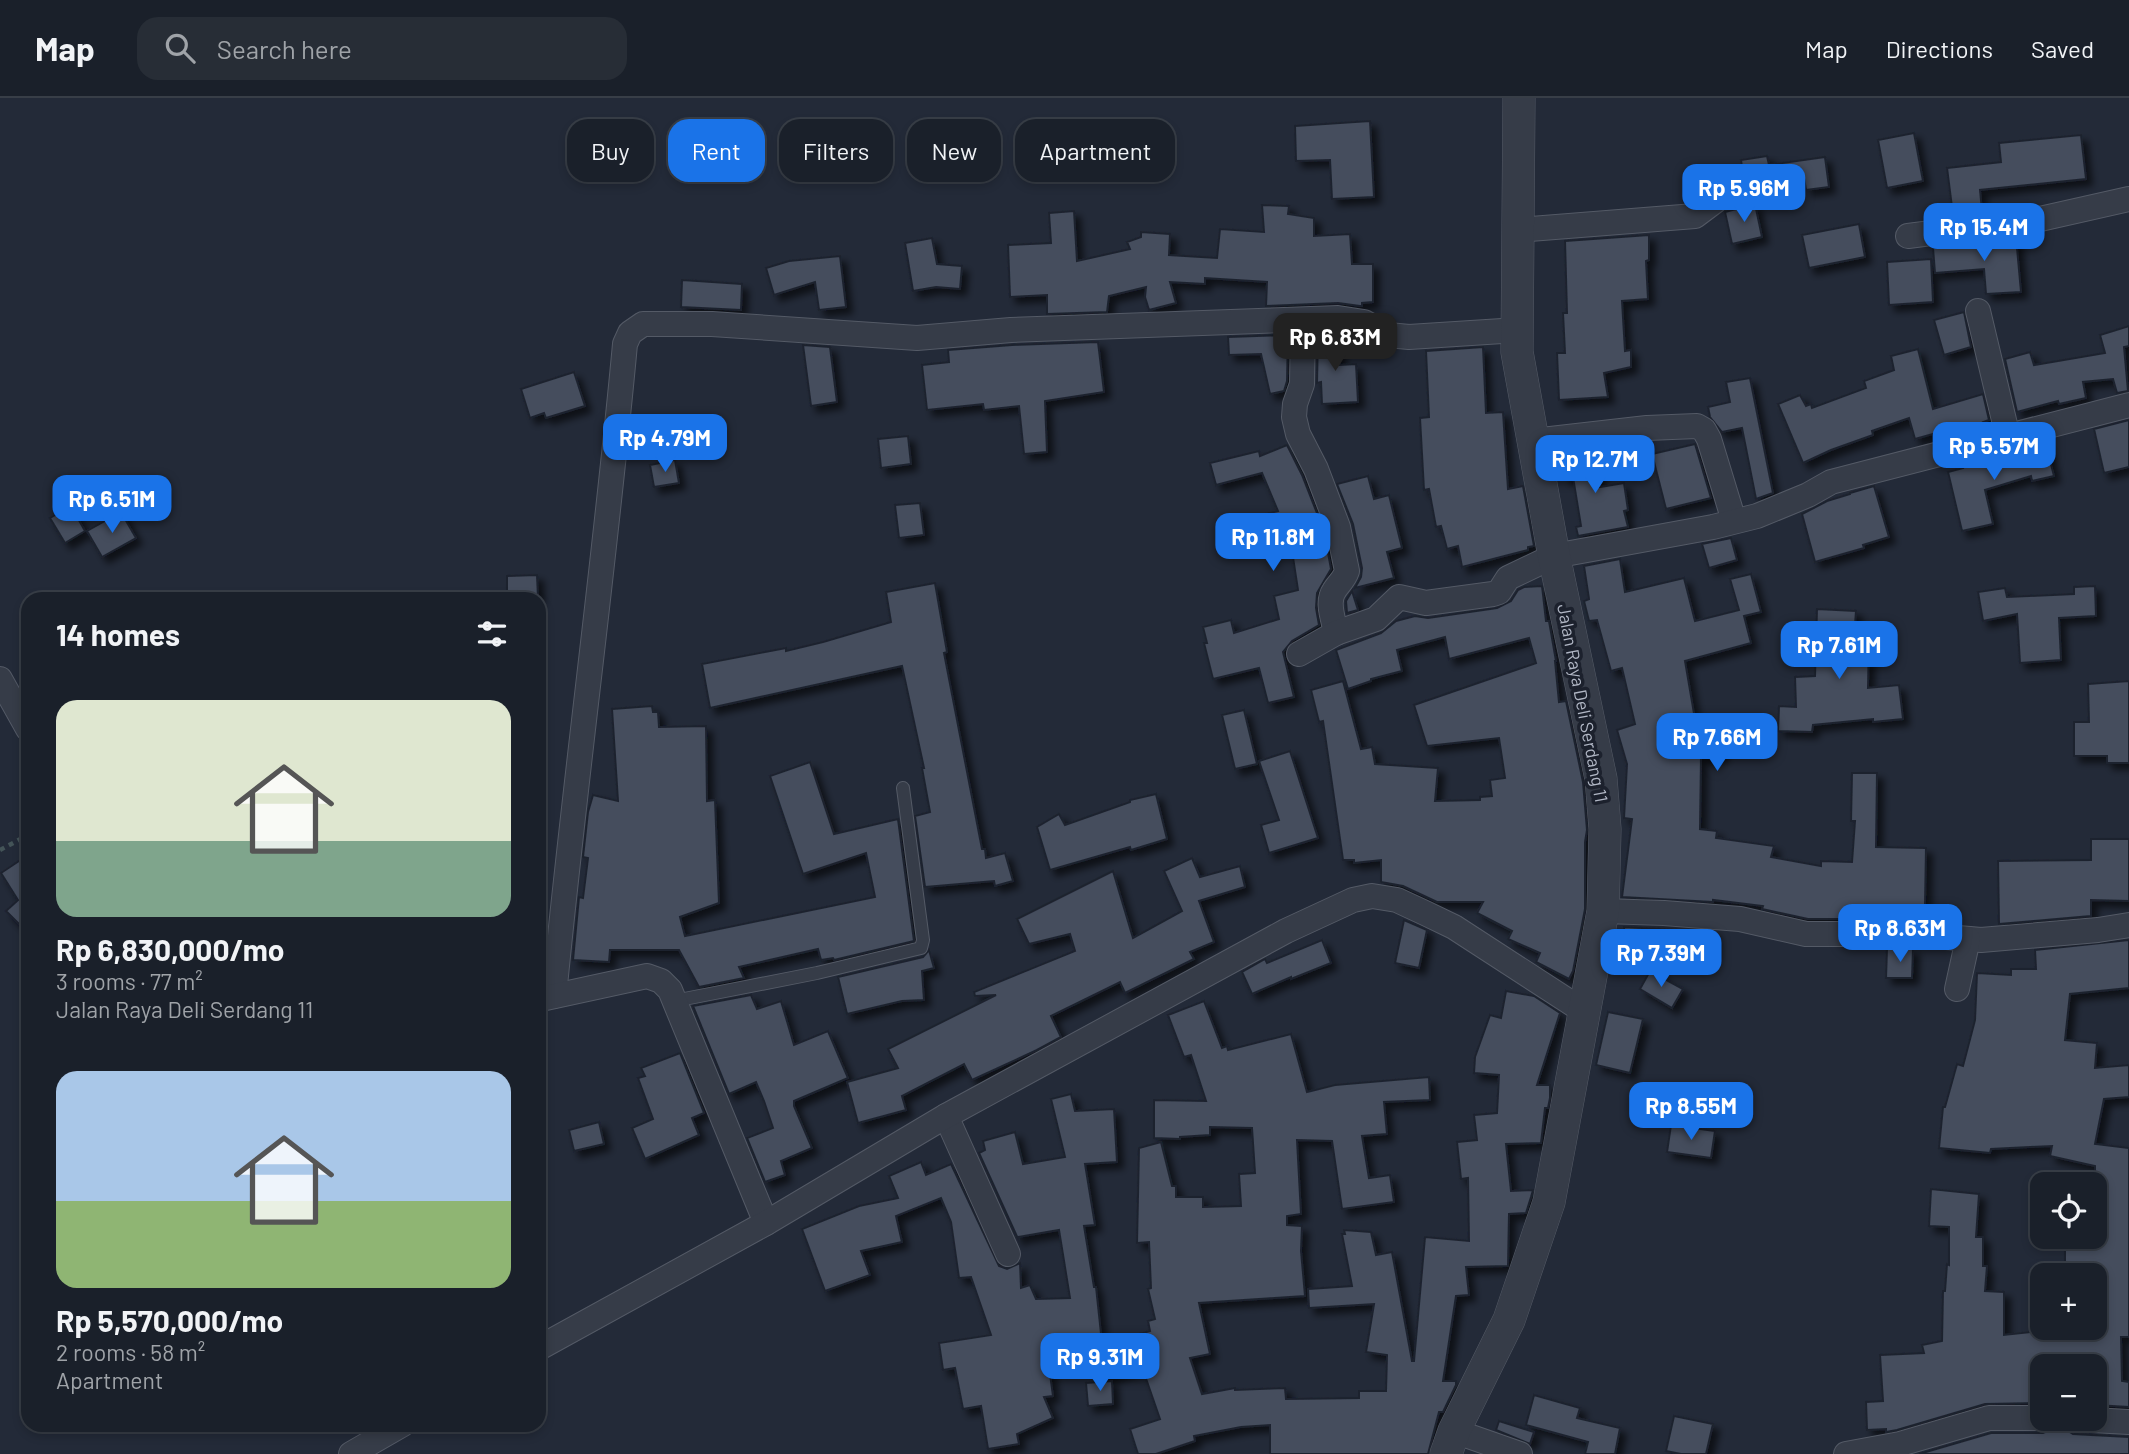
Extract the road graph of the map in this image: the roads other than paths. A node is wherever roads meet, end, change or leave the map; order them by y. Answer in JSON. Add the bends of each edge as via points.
{"nodes":[{"id":1,"x":1519,"y":98,"type":"edge"},
{"id":2,"x":2129,"y":198,"type":"edge"},
{"id":3,"x":1715,"y":201,"type":"dead end"},
{"id":4,"x":1518,"y":230,"type":"junction"},
{"id":5,"x":1908,"y":236,"type":"dead end"},
{"id":6,"x":1978,"y":311,"type":"dead end"},
{"id":7,"x":1303,"y":320,"type":"junction"},
{"id":8,"x":1518,"y":330,"type":"junction"},
{"id":9,"x":2129,"y":405,"type":"edge"},
{"id":10,"x":2008,"y":437,"type":"junction"},
{"id":11,"x":1533,"y":440,"type":"junction"},
{"id":12,"x":1734,"y":521,"type":"junction"},
{"id":13,"x":1554,"y":556,"type":"junction"},
{"id":14,"x":1336,"y":632,"type":"junction"},
{"id":15,"x":1299,"y":654,"type":"dead end"},
{"id":16,"x":0,"y":679,"type":"edge"},
{"id":17,"x":21,"y":716,"type":"edge"},
{"id":18,"x":903,"y":788,"type":"dead end"},
{"id":19,"x":1603,"y":911,"type":"junction"},
{"id":20,"x":2129,"y":925,"type":"edge"},
{"id":21,"x":1968,"y":939,"type":"junction"},
{"id":22,"x":1956,"y":989,"type":"dead end"},
{"id":23,"x":546,"y":998,"type":"edge"},
{"id":24,"x":674,"y":1001,"type":"junction"},
{"id":25,"x":1585,"y":1012,"type":"junction"},
{"id":26,"x":946,"y":1116,"type":"junction"},
{"id":27,"x":766,"y":1223,"type":"junction"},
{"id":28,"x":1008,"y":1254,"type":"dead end"},
{"id":29,"x":546,"y":1344,"type":"edge"},
{"id":30,"x":2030,"y":1418,"type":"edge"},
{"id":31,"x":2107,"y":1421,"type":"edge"},
{"id":32,"x":2129,"y":1422,"type":"edge"},
{"id":33,"x":389,"y":1432,"type":"edge"},
{"id":34,"x":1450,"y":1442,"type":"edge"},
{"id":35,"x":351,"y":1454,"type":"edge"},
{"id":36,"x":1520,"y":1454,"type":"edge"},
{"id":37,"x":1846,"y":1454,"type":"edge"}],
"edges":[{"from":1,"to":4,"type":"street","name":"Jalan Raya Deli Serdang 11"},
{"from":2,"to":5,"type":"street","via":[[2040,219]]},
{"from":3,"to":4,"type":"street","via":[[1695,216]]},
{"from":4,"to":8,"type":"street","name":"Jalan Raya Deli Serdang 11"},
{"from":6,"to":10,"type":"street"},
{"from":7,"to":8,"type":"street","via":[[1352,318],[1388,335],[1409,337]]},
{"from":7,"to":14,"type":"street","via":[[1302,384],[1294,417],[1338,527],[1347,571],[1330,602]]},
{"from":7,"to":23,"type":"street","via":[[1011,330],[917,338],[712,324],[635,327],[625,344],[610,505]]},
{"from":8,"to":11,"type":"street","name":"Jalan Raya Deli Serdang 11","via":[[1517,352]]},
{"from":9,"to":10,"type":"street"},
{"from":10,"to":12,"type":"street","via":[[1831,482],[1784,506]]},
{"from":11,"to":12,"type":"street","via":[[1698,426],[1709,439]]},
{"from":11,"to":13,"type":"street","name":"Jalan Raya Deli Serdang 11"},
{"from":12,"to":13,"type":"street"},
{"from":13,"to":14,"type":"street","via":[[1508,578],[1499,592],[1426,603],[1399,597],[1376,619]]},
{"from":13,"to":19,"type":"street","name":"Jalan Raya Deli Serdang 11","via":[[1601,779]]},
{"from":14,"to":15,"type":"street"},
{"from":16,"to":17,"type":"street"},
{"from":18,"to":24,"type":"lane","via":[[921,948]]},
{"from":19,"to":21,"type":"street","via":[[1740,919],[1806,934]]},
{"from":19,"to":25,"type":"street","name":"Jalan Raya Deli Serdang 11"},
{"from":20,"to":21,"type":"street","via":[[2022,938]]},
{"from":21,"to":22,"type":"street"},
{"from":23,"to":24,"type":"street","via":[[647,976],[661,981]]},
{"from":24,"to":27,"type":"street"},
{"from":25,"to":26,"type":"street","via":[[1454,927],[1396,900],[1372,896],[1286,931]]},
{"from":25,"to":34,"type":"street","name":"Jalan Raya Deli Serdang 11","via":[[1549,1202],[1509,1320]]},
{"from":26,"to":27,"type":"street"},
{"from":26,"to":28,"type":"street"},
{"from":27,"to":29,"type":"street"},
{"from":30,"to":37,"type":"street","via":[[1989,1419]]},
{"from":31,"to":32,"type":"street"},
{"from":33,"to":35,"type":"street"},
{"from":34,"to":36,"type":"street"}]}
